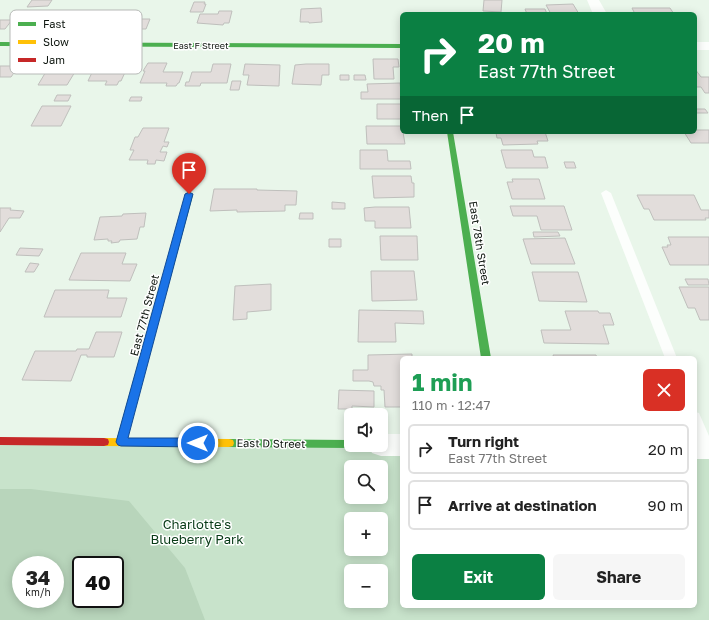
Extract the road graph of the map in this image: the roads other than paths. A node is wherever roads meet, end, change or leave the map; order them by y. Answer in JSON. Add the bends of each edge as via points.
{"nodes":[{"id":1,"x":593,"y":0,"type":"edge"},
{"id":2,"x":599,"y":12,"type":"edge"},
{"id":3,"x":0,"y":44,"type":"edge"},
{"id":4,"x":10,"y":44,"type":"edge"},
{"id":5,"x":142,"y":45,"type":"edge"},
{"id":6,"x":400,"y":46,"type":"edge"},
{"id":7,"x":697,"y":46,"type":"edge"},
{"id":8,"x":709,"y":46,"type":"edge"},
{"id":9,"x":450,"y":134,"type":"edge"},
{"id":10,"x":606,"y":193,"type":"dead end"},
{"id":11,"x":189,"y":194,"type":"dead end"},
{"id":12,"x":486,"y":356,"type":"edge"},
{"id":13,"x":670,"y":356,"type":"edge"},
{"id":14,"x":697,"y":424,"type":"edge"},
{"id":15,"x":0,"y":441,"type":"edge"},
{"id":16,"x":121,"y":442,"type":"junction"},
{"id":17,"x":344,"y":444,"type":"edge"},
{"id":18,"x":388,"y":444,"type":"edge"},
{"id":19,"x":400,"y":445,"type":"edge"},
{"id":20,"x":704,"y":448,"type":"edge"}],
"edges":[{"from":1,"to":2,"type":"street"},
{"from":3,"to":4,"type":"street","name":"East F Street"},
{"from":5,"to":6,"type":"street","name":"East F Street"},
{"from":7,"to":8,"type":"street"},
{"from":9,"to":12,"type":"street","name":"East 78th Street"},
{"from":10,"to":13,"type":"lane"},
{"from":11,"to":16,"type":"street","name":"East 77th Street"},
{"from":14,"to":20,"type":"lane"},
{"from":15,"to":16,"type":"street","name":"East D Street"},
{"from":16,"to":17,"type":"street","name":"East D Street"},
{"from":18,"to":19,"type":"street"}]}
